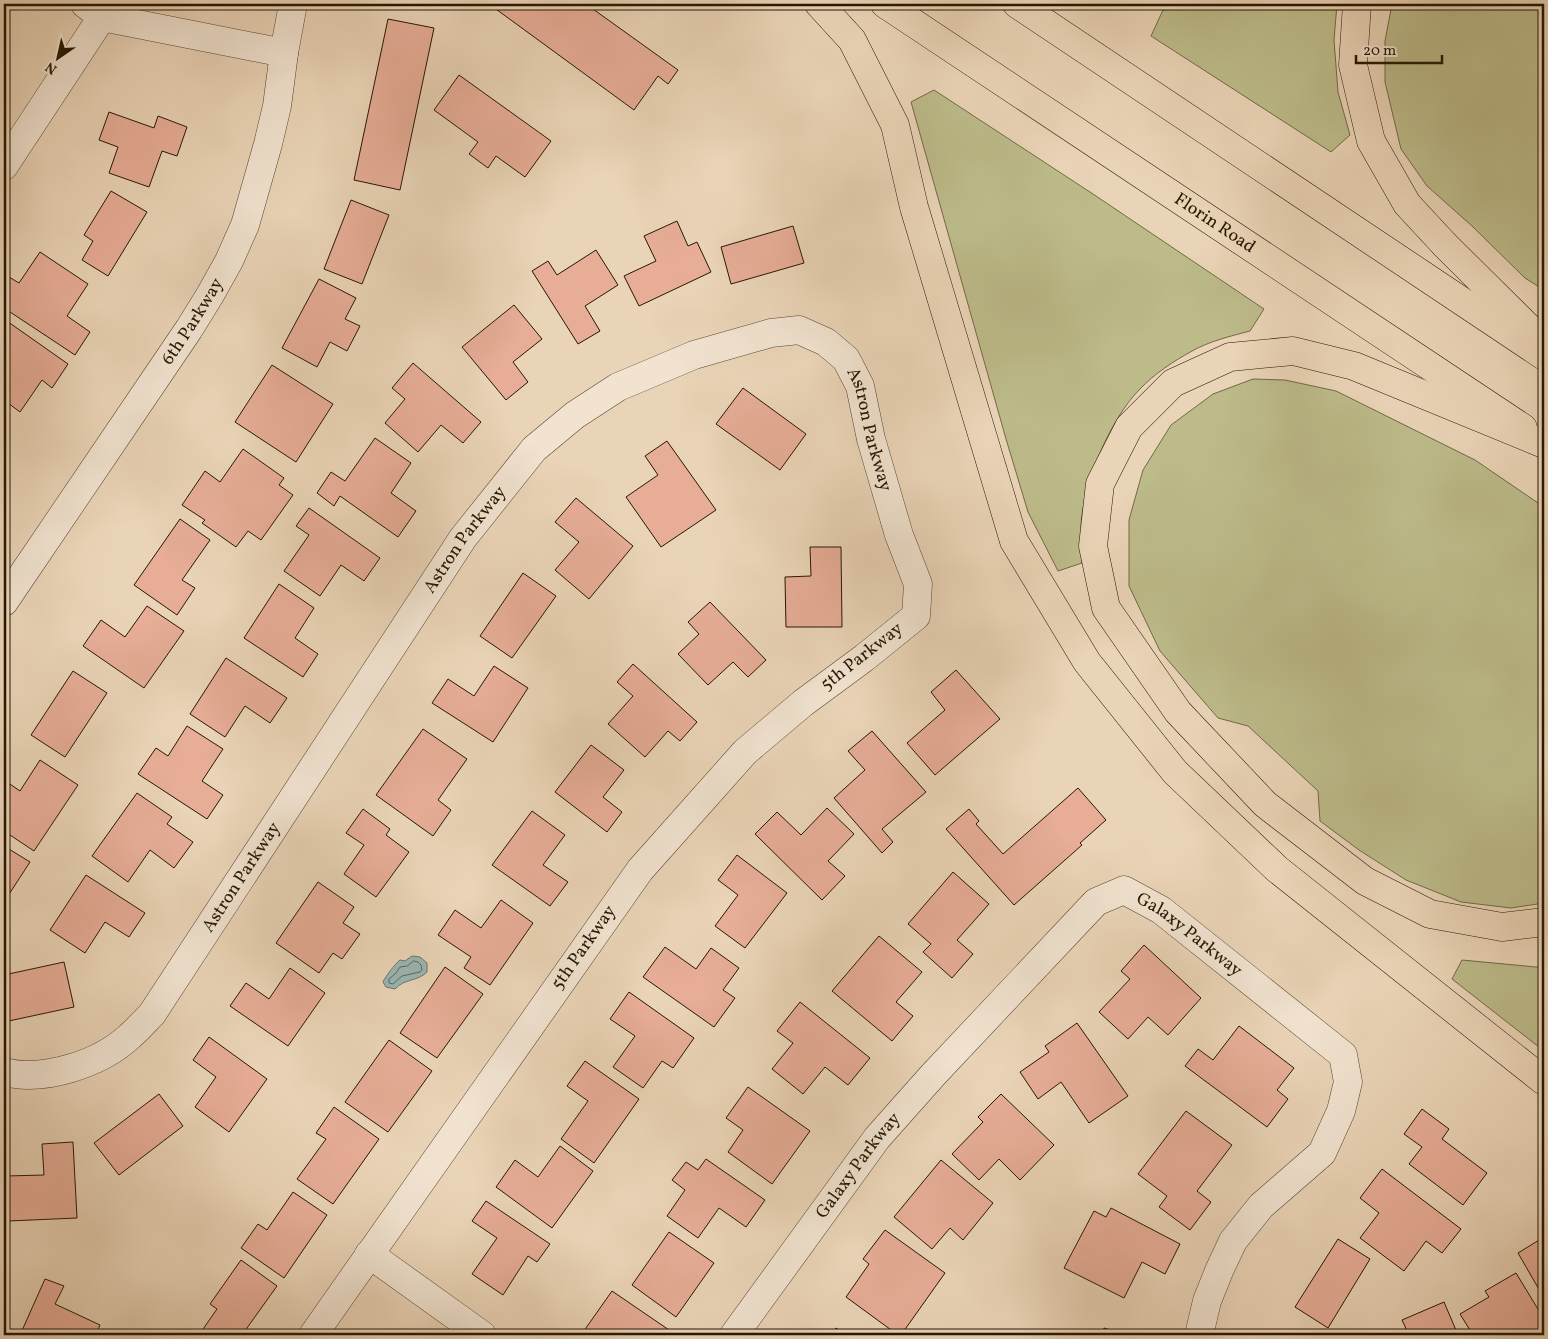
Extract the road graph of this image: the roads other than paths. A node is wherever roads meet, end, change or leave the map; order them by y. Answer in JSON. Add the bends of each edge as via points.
{"nodes":[{"id":1,"x":293,"y":4,"type":"edge"},
{"id":2,"x":818,"y":4,"type":"edge"},
{"id":3,"x":885,"y":4,"type":"edge"},
{"id":4,"x":1017,"y":4,"type":"edge"},
{"id":5,"x":1357,"y":4,"type":"edge"},
{"id":6,"x":93,"y":10,"type":"edge"},
{"id":7,"x":284,"y":53,"type":"junction"},
{"id":8,"x":4,"y":166,"type":"edge"},
{"id":9,"x":1544,"y":343,"type":"edge"},
{"id":10,"x":1544,"y":356,"type":"edge"},
{"id":11,"x":1544,"y":443,"type":"edge"},
{"id":12,"x":4,"y":602,"type":"edge"},
{"id":13,"x":916,"y":616,"type":"joint"},
{"id":14,"x":1544,"y":922,"type":"edge"},
{"id":15,"x":4,"y":1072,"type":"edge"},
{"id":16,"x":1544,"y":1081,"type":"edge"},
{"id":17,"x":369,"y":1254,"type":"junction"},
{"id":18,"x":313,"y":1335,"type":"edge"},
{"id":19,"x":482,"y":1335,"type":"edge"},
{"id":20,"x":734,"y":1335,"type":"edge"},
{"id":21,"x":1199,"y":1335,"type":"edge"}],
"edges":[{"from":1,"to":7,"type":"street","name":"6th Parkway"},
{"from":2,"to":16,"type":"main road","via":[[852,40],[895,125],[914,207],[1014,541],[1087,662],[1175,772],[1277,869]]},
{"from":3,"to":11,"type":"main road","name":"Florin Road"},
{"from":4,"to":10,"type":"main road"},
{"from":5,"to":9,"type":"main road","via":[[1353,65],[1371,141],[1407,204]]},
{"from":6,"to":7,"type":"street"},
{"from":6,"to":8,"type":"street"},
{"from":7,"to":12,"type":"street","name":"6th Parkway","via":[[268,144],[245,225],[229,261],[189,329]]},
{"from":11,"to":14,"type":"main road","via":[[1354,366],[1293,351],[1230,357],[1173,383],[1129,427],[1100,484],[1093,546],[1106,608],[1178,712],[1265,804],[1365,881],[1430,914],[1502,927]]},
{"from":13,"to":15,"type":"street","name":"Astron Parkway","via":[[918,584],[899,535],[871,439],[860,386],[846,359],[826,342],[799,330],[771,334],[694,355],[618,386],[575,415],[534,449],[463,538],[152,1014],[130,1037],[104,1055],[74,1068],[42,1073]]},
{"from":13,"to":17,"type":"street","name":"5th Parkway","via":[[745,752],[640,870]]},
{"from":17,"to":18,"type":"street","name":"5th Parkway"},
{"from":17,"to":19,"type":"street"},
{"from":20,"to":21,"type":"street","name":"Galaxy Parkway","via":[[884,1130],[1096,902],[1124,890],[1160,910],[1342,1055],[1348,1082],[1341,1110],[1322,1153],[1261,1206],[1233,1241],[1207,1300]]}]}
